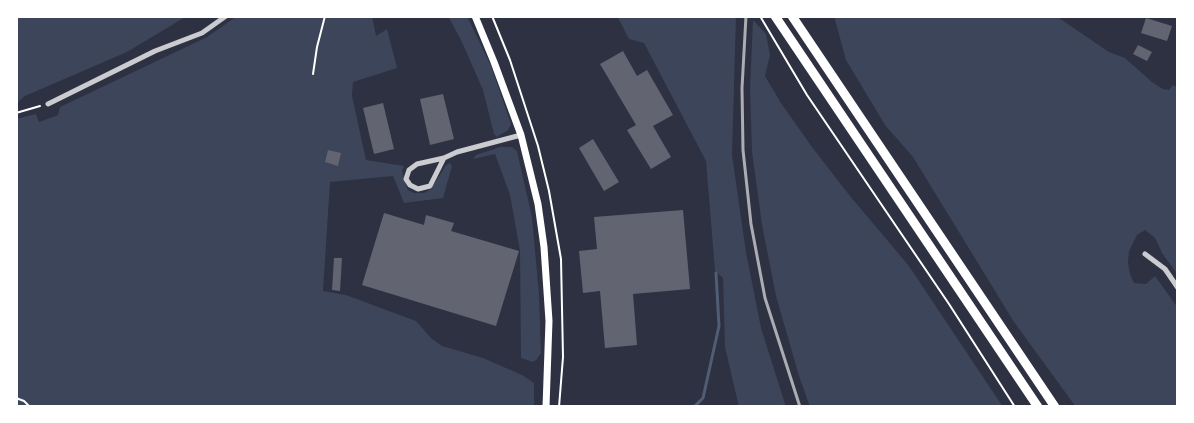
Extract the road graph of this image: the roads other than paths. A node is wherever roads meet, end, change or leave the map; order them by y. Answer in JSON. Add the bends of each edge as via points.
{"nodes":[{"id":1,"x":226,"y":16,"type":"edge"},
{"id":2,"x":475,"y":16,"type":"edge"},
{"id":3,"x":775,"y":16,"type":"edge"},
{"id":4,"x":792,"y":16,"type":"edge"},
{"id":5,"x":48,"y":104,"type":"road end"},
{"id":6,"x":521,"y":135,"type":"junction"},
{"id":7,"x":444,"y":158,"type":"junction"},
{"id":8,"x":1145,"y":254,"type":"dead end"},
{"id":9,"x":1178,"y":288,"type":"edge"},
{"id":10,"x":546,"y":407,"type":"edge"},
{"id":11,"x":1038,"y":407,"type":"edge"},
{"id":12,"x":1054,"y":407,"type":"edge"}],
"edges":[{"from":1,"to":5,"type":"street","via":[[202,33],[155,51]]},
{"from":2,"to":6,"type":"main road"},
{"from":3,"to":11,"type":"highway"},
{"from":4,"to":12,"type":"highway"},
{"from":6,"to":7,"type":"street"},
{"from":6,"to":10,"type":"main road","via":[[538,204],[544,247],[549,321]]},
{"from":7,"to":7,"type":"street","via":[[416,164],[406,179],[410,186],[418,189],[430,186]]},
{"from":8,"to":9,"type":"street","via":[[1165,269]]}]}
